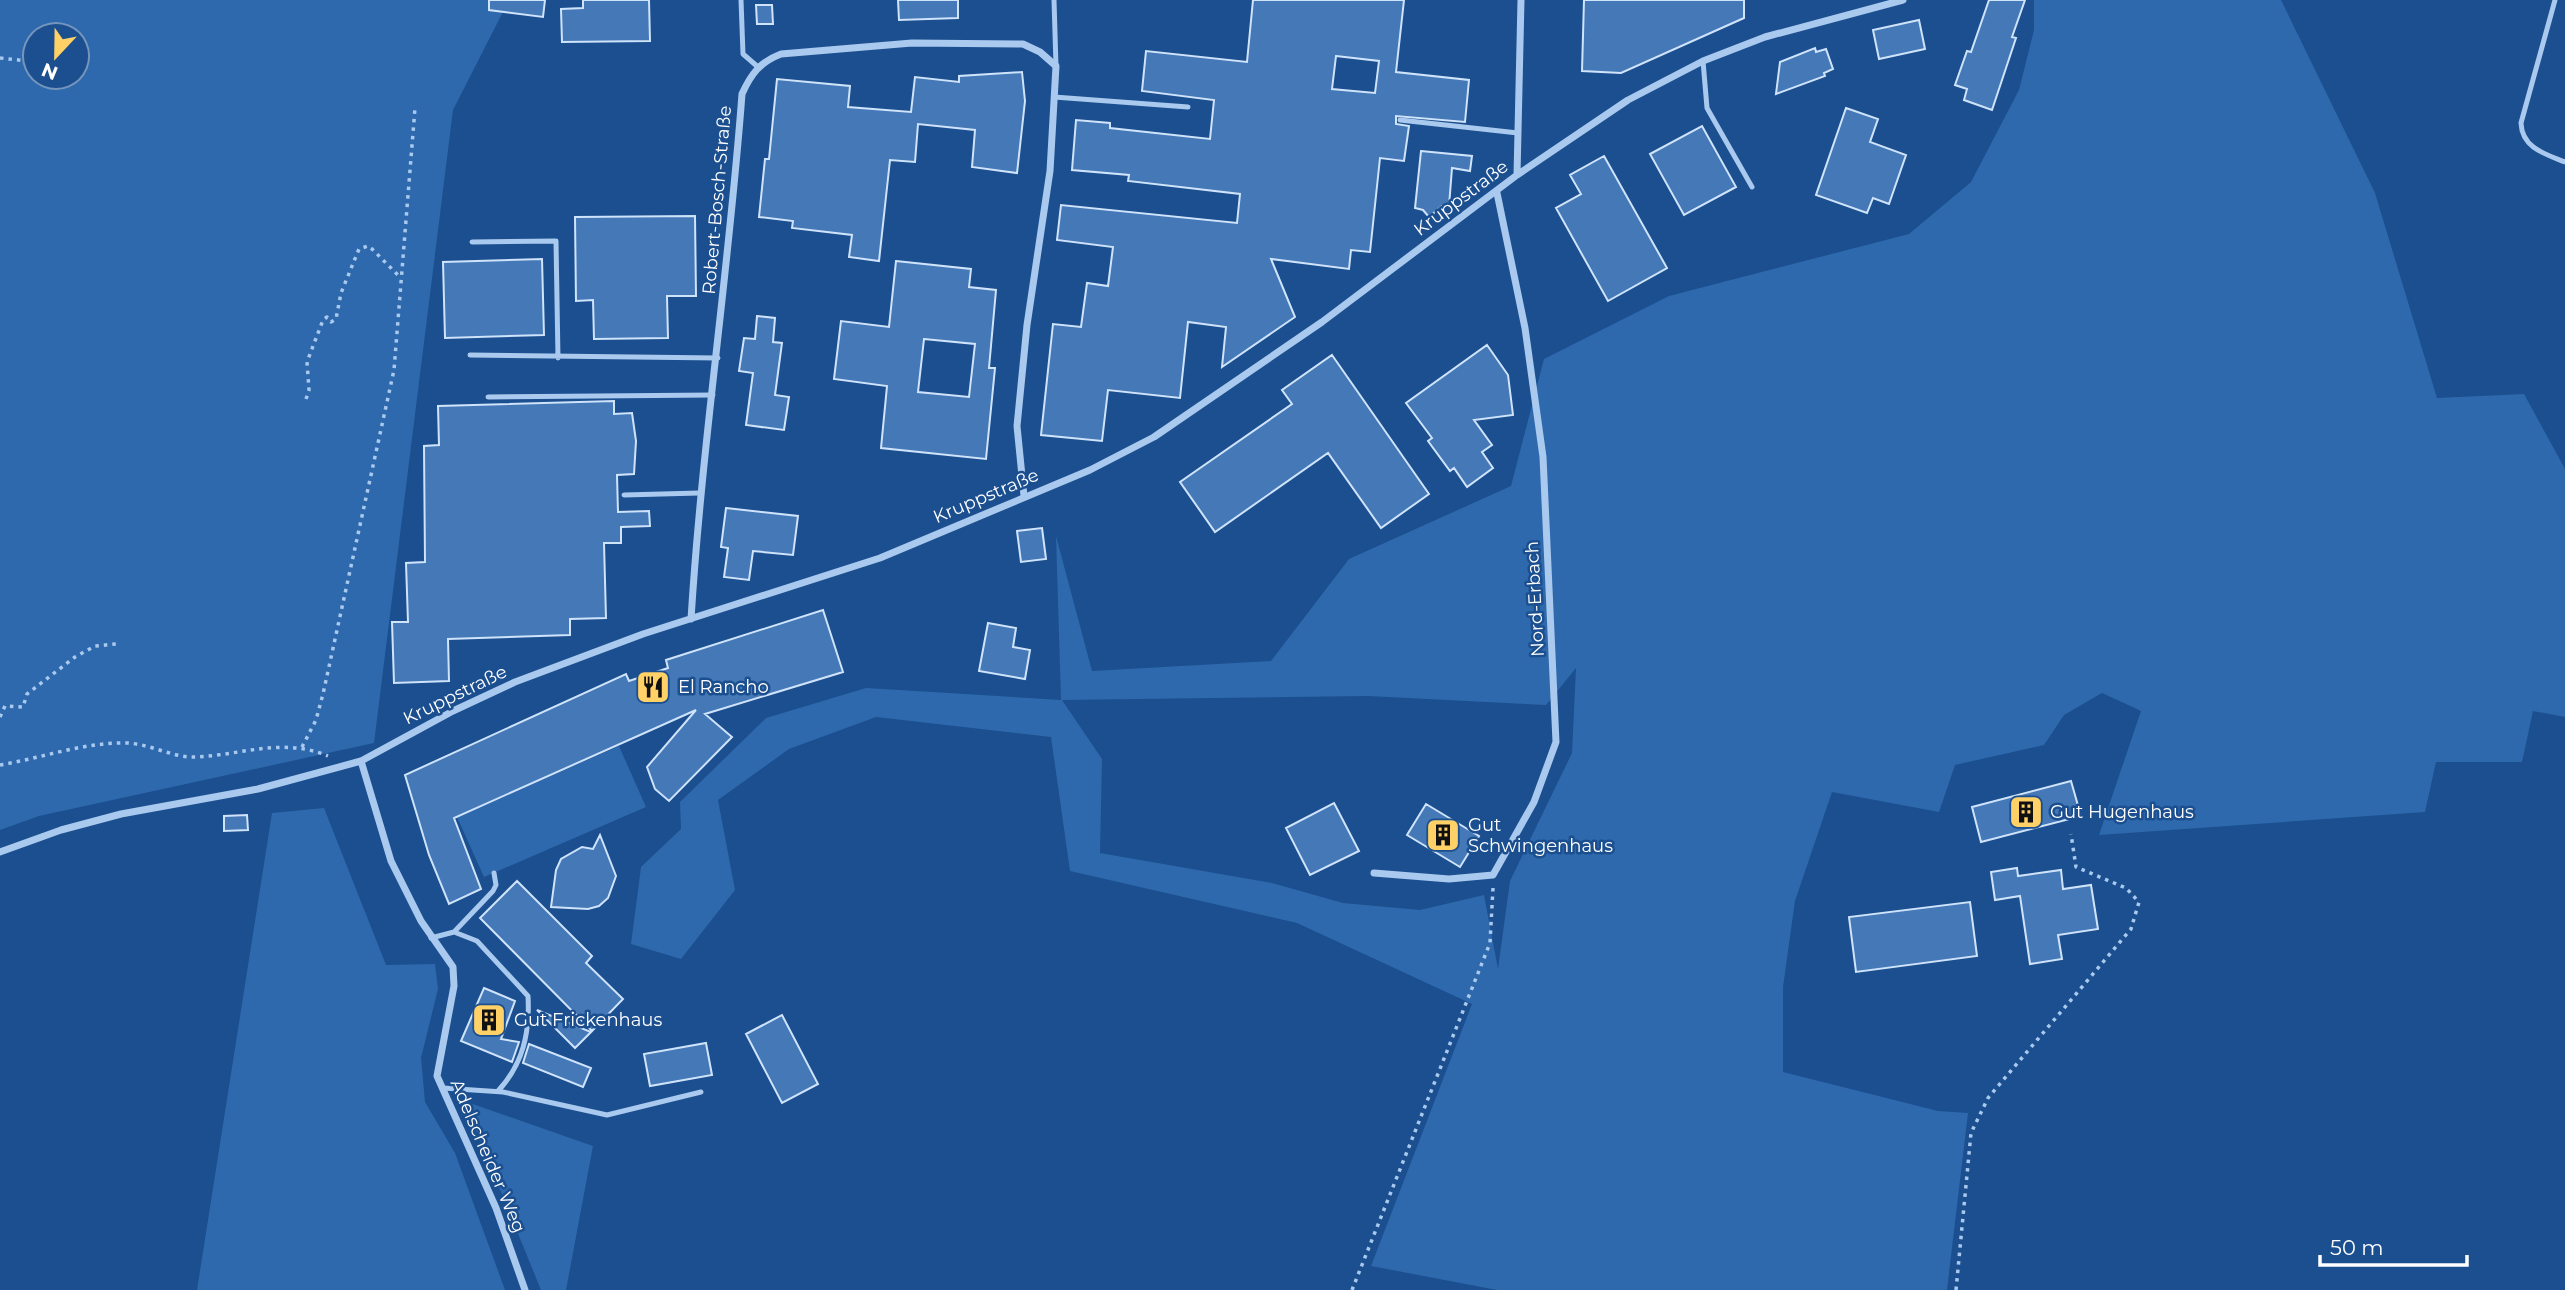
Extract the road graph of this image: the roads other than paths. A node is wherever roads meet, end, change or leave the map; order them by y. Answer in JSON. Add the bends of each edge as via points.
{"nodes":[{"id":1,"x":741,"y":0,"type":"edge"},
{"id":2,"x":1054,"y":0,"type":"edge"},
{"id":3,"x":1521,"y":0,"type":"edge"},
{"id":4,"x":1903,"y":0,"type":"edge"},
{"id":5,"x":2555,"y":0,"type":"edge"},
{"id":6,"x":1703,"y":61,"type":"junction"},
{"id":7,"x":1056,"y":66,"type":"junction"},
{"id":8,"x":758,"y":68,"type":"junction"},
{"id":9,"x":1054,"y":97,"type":"junction"},
{"id":10,"x":1188,"y":107,"type":"dead end"},
{"id":11,"x":1400,"y":120,"type":"dead end"},
{"id":12,"x":1518,"y":133,"type":"junction"},
{"id":13,"x":2565,"y":162,"type":"edge"},
{"id":14,"x":1517,"y":175,"type":"junction"},
{"id":15,"x":1752,"y":187,"type":"dead end"},
{"id":16,"x":1497,"y":193,"type":"junction"},
{"id":17,"x":472,"y":242,"type":"dead end"},
{"id":18,"x":470,"y":355,"type":"dead end"},
{"id":19,"x":558,"y":358,"type":"junction"},
{"id":20,"x":718,"y":358,"type":"junction"},
{"id":21,"x":713,"y":395,"type":"junction"},
{"id":22,"x":488,"y":397,"type":"dead end"},
{"id":23,"x":699,"y":494,"type":"junction"},
{"id":24,"x":624,"y":495,"type":"dead end"},
{"id":25,"x":1024,"y":496,"type":"junction"},
{"id":26,"x":691,"y":619,"type":"junction"},
{"id":27,"x":361,"y":761,"type":"junction"},
{"id":28,"x":0,"y":852,"type":"edge"},
{"id":29,"x":494,"y":873,"type":"dead end"},
{"id":30,"x":1374,"y":873,"type":"dead end"},
{"id":31,"x":454,"y":932,"type":"junction"},
{"id":32,"x":432,"y":938,"type":"junction"},
{"id":33,"x":443,"y":1088,"type":"junction"},
{"id":34,"x":498,"y":1091,"type":"junction"},
{"id":35,"x":701,"y":1092,"type":"dead end"},
{"id":36,"x":525,"y":1290,"type":"edge"}],
"edges":[{"from":1,"to":8,"type":"lane","via":[[743,54]]},
{"from":2,"to":7,"type":"lane"},
{"from":3,"to":12,"type":"street"},
{"from":4,"to":6,"type":"street","name":"Kruppstraße","via":[[1765,37]]},
{"from":5,"to":13,"type":"lane","via":[[2521,123],[2530,146]]},
{"from":6,"to":14,"type":"street","name":"Kruppstraße","via":[[1628,100]]},
{"from":6,"to":15,"type":"lane","via":[[1707,108]]},
{"from":7,"to":8,"type":"street","via":[[1023,44],[912,43],[781,54]]},
{"from":7,"to":9,"type":"street"},
{"from":8,"to":20,"type":"street","name":"Robert-Bosch-Straße","via":[[742,94]]},
{"from":9,"to":10,"type":"lane"},
{"from":9,"to":25,"type":"street","via":[[1050,171],[1017,426]]},
{"from":11,"to":12,"type":"lane"},
{"from":12,"to":14,"type":"street"},
{"from":14,"to":16,"type":"street","name":"Kruppstraße"},
{"from":16,"to":25,"type":"street","name":"Kruppstraße","via":[[1322,322],[1154,437],[1090,470]]},
{"from":16,"to":30,"type":"street","name":"Nord-Erbach","via":[[1525,328],[1543,457],[1556,742],[1534,802],[1493,874],[1449,879]]},
{"from":17,"to":19,"type":"lane","via":[[556,241]]},
{"from":18,"to":19,"type":"lane"},
{"from":19,"to":20,"type":"lane"},
{"from":20,"to":21,"type":"street","name":"Robert-Bosch-Straße"},
{"from":21,"to":22,"type":"lane"},
{"from":21,"to":23,"type":"street","name":"Robert-Bosch-Straße"},
{"from":23,"to":24,"type":"lane"},
{"from":23,"to":26,"type":"street","name":"Robert-Bosch-Straße"},
{"from":25,"to":26,"type":"street","name":"Kruppstraße","via":[[880,558]]},
{"from":26,"to":27,"type":"street","name":"Kruppstraße","via":[[515,682]]},
{"from":27,"to":28,"type":"street","name":"Kruppstraße","via":[[258,789],[121,814]]},
{"from":27,"to":32,"type":"street","name":"Adelscheider Weg","via":[[391,861]]},
{"from":29,"to":31,"type":"lane","via":[[493,891]]},
{"from":31,"to":32,"type":"lane"},
{"from":31,"to":34,"type":"lane","via":[[477,941],[528,996],[525,1046],[511,1077]]},
{"from":32,"to":33,"type":"street","name":"Adelscheider Weg","via":[[453,967],[454,986],[437,1076]]},
{"from":33,"to":34,"type":"lane"},
{"from":33,"to":36,"type":"street","name":"Adelscheider Weg","via":[[496,1208]]},
{"from":34,"to":35,"type":"lane","via":[[607,1115]]}]}
